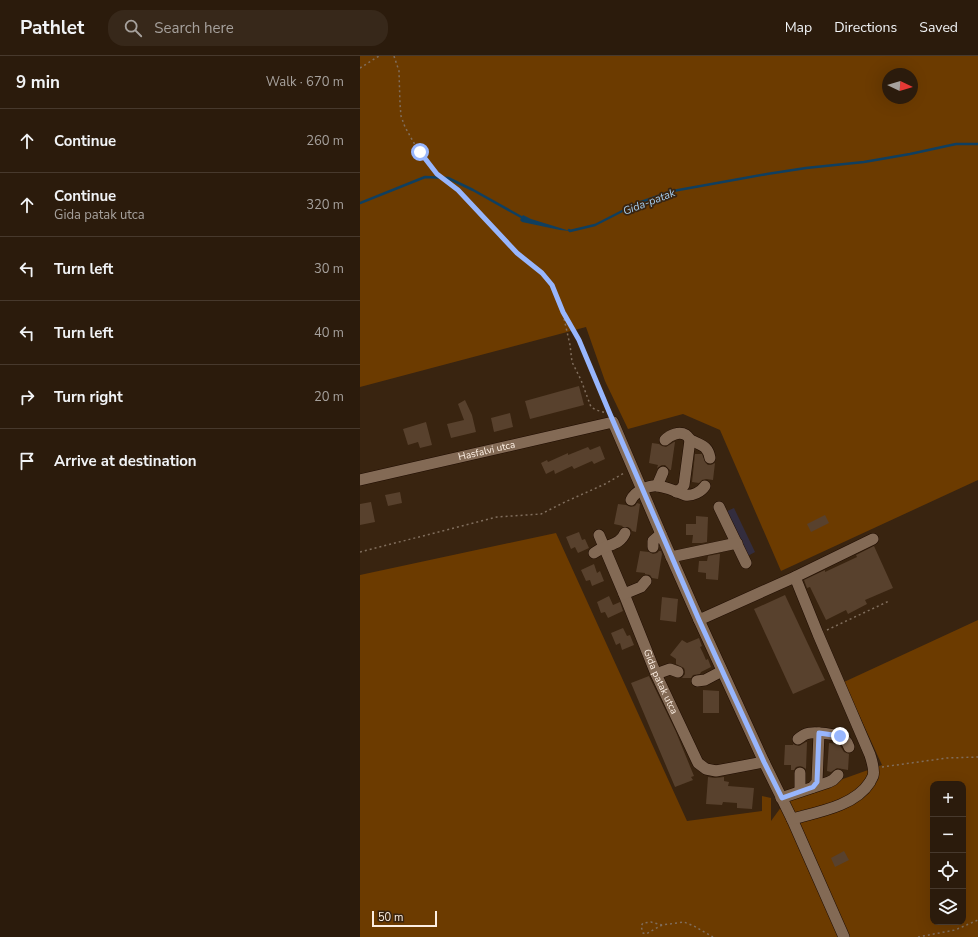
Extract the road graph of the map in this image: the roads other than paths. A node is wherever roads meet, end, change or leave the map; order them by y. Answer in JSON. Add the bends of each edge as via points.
{"nodes":[{"id":1,"x":665,"y":440,"type":"dead end"},
{"id":2,"x":690,"y":440,"type":"junction"},
{"id":3,"x":710,"y":458,"type":"dead end"},
{"id":4,"x":663,"y":472,"type":"dead end"},
{"id":5,"x":360,"y":480,"type":"edge"},
{"id":6,"x":657,"y":486,"type":"junction"},
{"id":7,"x":705,"y":486,"type":"dead end"},
{"id":8,"x":642,"y":489,"type":"junction"},
{"id":9,"x":676,"y":492,"type":"junction"},
{"id":10,"x":631,"y":500,"type":"dead end"},
{"id":11,"x":719,"y":507,"type":"dead end"},
{"id":12,"x":625,"y":534,"type":"dead end"},
{"id":13,"x":661,"y":534,"type":"junction"},
{"id":14,"x":599,"y":535,"type":"dead end"},
{"id":15,"x":874,"y":539,"type":"dead end"},
{"id":16,"x":736,"y":543,"type":"junction"},
{"id":17,"x":653,"y":547,"type":"dead end"},
{"id":18,"x":599,"y":550,"type":"junction"},
{"id":19,"x":671,"y":557,"type":"junction"},
{"id":20,"x":746,"y":563,"type":"dead end"},
{"id":21,"x":795,"y":577,"type":"junction"},
{"id":22,"x":646,"y":580,"type":"dead end"},
{"id":23,"x":624,"y":594,"type":"junction"},
{"id":24,"x":699,"y":620,"type":"junction"},
{"id":25,"x":673,"y":668,"type":"dead end"},
{"id":26,"x":722,"y":671,"type":"junction"},
{"id":27,"x":656,"y":674,"type":"junction"},
{"id":28,"x":697,"y":681,"type":"dead end"},
{"id":29,"x":819,"y":733,"type":"junction"},
{"id":30,"x":798,"y":739,"type":"dead end"},
{"id":31,"x":848,"y":747,"type":"dead end"},
{"id":32,"x":764,"y":762,"type":"junction"},
{"id":33,"x":800,"y":773,"type":"dead end"},
{"id":34,"x":838,"y":775,"type":"dead end"},
{"id":35,"x":813,"y":787,"type":"junction"},
{"id":36,"x":800,"y":791,"type":"junction"},
{"id":37,"x":782,"y":798,"type":"junction"},
{"id":38,"x":792,"y":819,"type":"junction"},
{"id":39,"x":844,"y":937,"type":"edge"}],
"edges":[{"from":1,"to":2,"type":"street","via":[[681,433]]},
{"from":2,"to":3,"type":"street","via":[[706,448]]},
{"from":2,"to":9,"type":"street","via":[[684,485]]},
{"from":4,"to":6,"type":"street"},
{"from":5,"to":8,"type":"street","name":"Hasfalvi utca","via":[[613,422]]},
{"from":6,"to":8,"type":"street"},
{"from":6,"to":9,"type":"street"},
{"from":7,"to":9,"type":"street","via":[[691,495]]},
{"from":8,"to":10,"type":"street"},
{"from":8,"to":13,"type":"street"},
{"from":11,"to":16,"type":"street"},
{"from":12,"to":18,"type":"street","via":[[619,542]]},
{"from":13,"to":17,"type":"street","via":[[653,541]]},
{"from":13,"to":19,"type":"street"},
{"from":14,"to":18,"type":"street","name":"Gida patak utca"},
{"from":15,"to":21,"type":"street"},
{"from":16,"to":19,"type":"street"},
{"from":16,"to":20,"type":"street"},
{"from":18,"to":23,"type":"street","name":"Gida patak utca"},
{"from":19,"to":24,"type":"street"},
{"from":21,"to":24,"type":"street"},
{"from":21,"to":38,"type":"street","via":[[874,768],[873,776],[863,792],[854,798],[834,807]]},
{"from":22,"to":23,"type":"street","via":[[641,587]]},
{"from":23,"to":27,"type":"street","name":"Gida patak utca"},
{"from":24,"to":26,"type":"street"},
{"from":25,"to":27,"type":"street"},
{"from":26,"to":28,"type":"street"},
{"from":26,"to":32,"type":"street"},
{"from":27,"to":32,"type":"street","name":"Gida patak utca","via":[[698,763],[710,770],[716,770]]},
{"from":29,"to":30,"type":"street","via":[[807,733]]},
{"from":29,"to":31,"type":"street","via":[[840,736]]},
{"from":29,"to":35,"type":"street","via":[[817,782]]},
{"from":32,"to":37,"type":"street"},
{"from":33,"to":36,"type":"street"},
{"from":34,"to":35,"type":"street","via":[[833,780]]},
{"from":35,"to":36,"type":"street"},
{"from":36,"to":37,"type":"street"},
{"from":37,"to":38,"type":"street"},
{"from":38,"to":39,"type":"street"}]}
